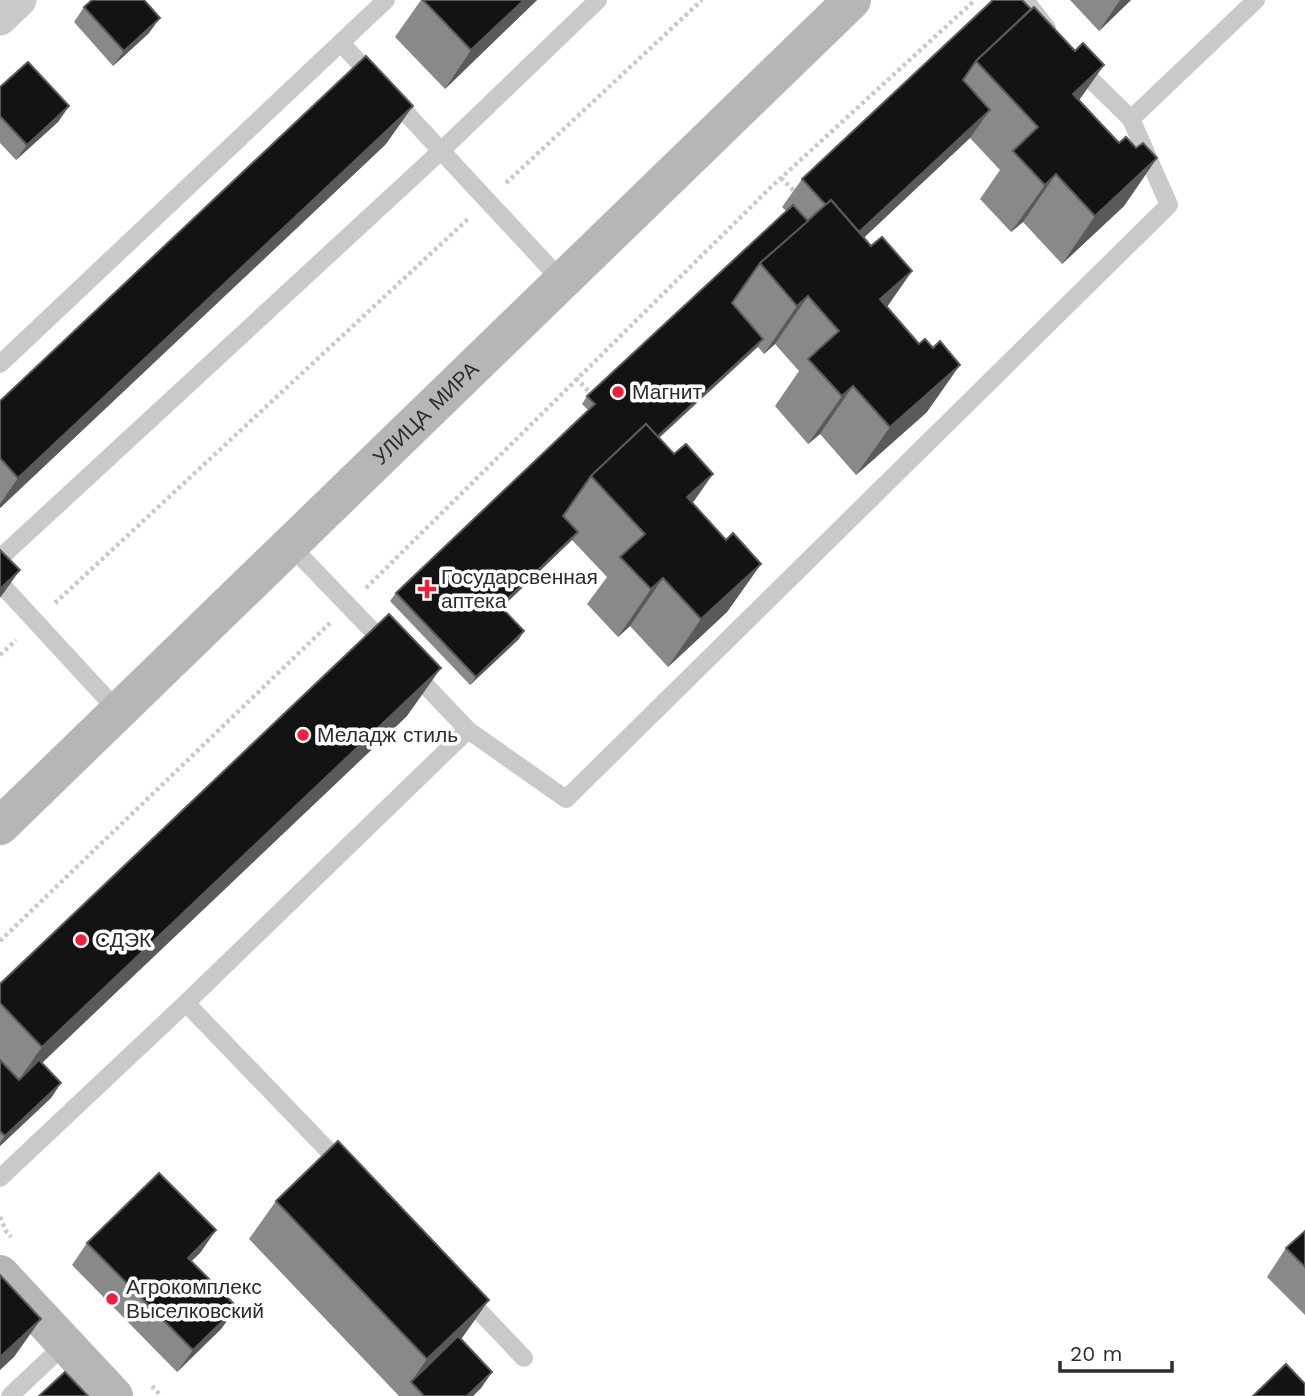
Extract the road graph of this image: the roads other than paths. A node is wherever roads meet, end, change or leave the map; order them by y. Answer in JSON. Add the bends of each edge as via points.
{"nodes":[{"id":1,"x":20,"y":0,"type":"edge"},
{"id":2,"x":386,"y":0,"type":"edge"},
{"id":3,"x":598,"y":0,"type":"edge"},
{"id":4,"x":852,"y":0,"type":"edge"},
{"id":5,"x":1025,"y":0,"type":"edge"},
{"id":6,"x":1256,"y":0,"type":"edge"},
{"id":7,"x":0,"y":19,"type":"edge"},
{"id":8,"x":341,"y":43,"type":"junction"},
{"id":9,"x":1131,"y":120,"type":"junction"},
{"id":10,"x":442,"y":150,"type":"junction"},
{"id":11,"x":563,"y":282,"type":"junction"},
{"id":12,"x":0,"y":364,"type":"edge"},
{"id":13,"x":289,"y":544,"type":"junction"},
{"id":14,"x":0,"y":558,"type":"edge"},
{"id":15,"x":0,"y":583,"type":"edge"},
{"id":16,"x":119,"y":712,"type":"junction"},
{"id":17,"x":468,"y":730,"type":"junction"},
{"id":18,"x":0,"y":825,"type":"edge"},
{"id":19,"x":186,"y":1003,"type":"junction"},
{"id":20,"x":352,"y":1175,"type":"edge"},
{"id":21,"x":0,"y":1178,"type":"edge"},
{"id":22,"x":0,"y":1274,"type":"edge"},
{"id":23,"x":457,"y":1287,"type":"edge"},
{"id":24,"x":65,"y":1344,"type":"junction"},
{"id":25,"x":524,"y":1358,"type":"dead end"},
{"id":26,"x":10,"y":1396,"type":"edge"},
{"id":27,"x":114,"y":1396,"type":"edge"}],
"edges":[{"from":1,"to":7,"type":"street"},
{"from":2,"to":8,"type":"lane"},
{"from":3,"to":10,"type":"lane"},
{"from":4,"to":11,"type":"main road","name":"УЛИЦА МИРА"},
{"from":5,"to":9,"type":"lane"},
{"from":6,"to":9,"type":"lane"},
{"from":8,"to":10,"type":"lane"},
{"from":8,"to":12,"type":"lane"},
{"from":9,"to":17,"type":"lane","via":[[1168,205],[566,799]]},
{"from":10,"to":11,"type":"lane"},
{"from":10,"to":14,"type":"lane"},
{"from":11,"to":13,"type":"main road","name":"УЛИЦА МИРА"},
{"from":13,"to":16,"type":"main road","name":"УЛИЦА МИРА"},
{"from":13,"to":17,"type":"lane"},
{"from":15,"to":16,"type":"lane"},
{"from":16,"to":18,"type":"main road","name":"УЛИЦА МИРА"},
{"from":17,"to":19,"type":"lane"},
{"from":19,"to":20,"type":"lane"},
{"from":19,"to":21,"type":"lane"},
{"from":22,"to":24,"type":"main road"},
{"from":23,"to":25,"type":"lane"},
{"from":24,"to":26,"type":"lane"},
{"from":24,"to":27,"type":"main road"}]}
